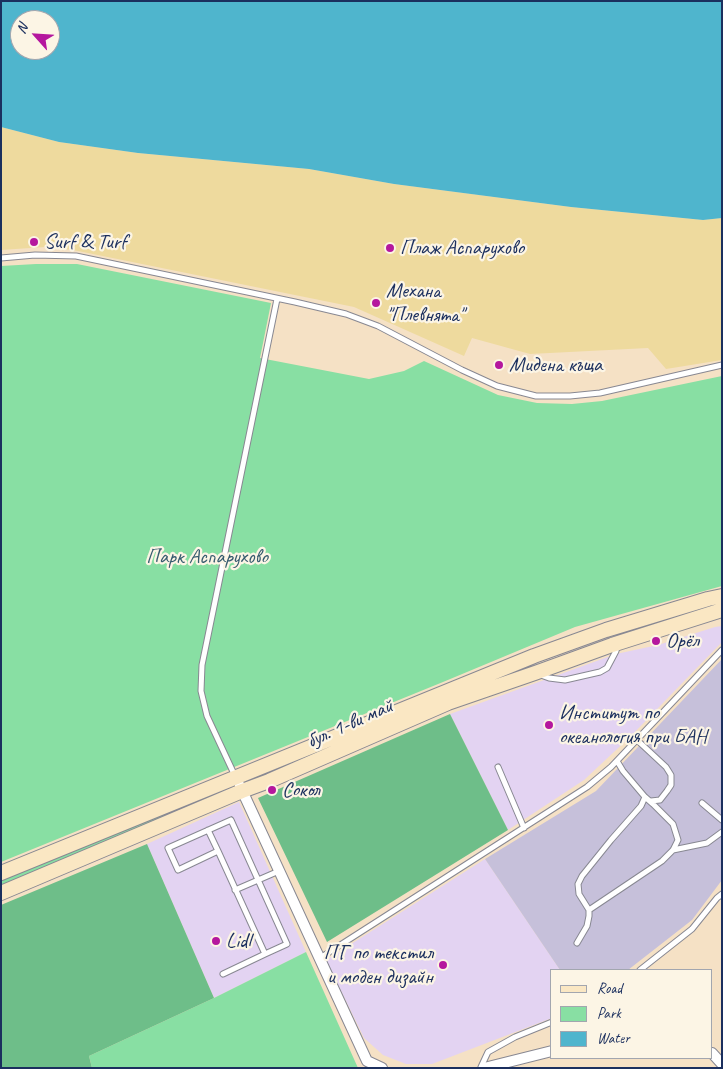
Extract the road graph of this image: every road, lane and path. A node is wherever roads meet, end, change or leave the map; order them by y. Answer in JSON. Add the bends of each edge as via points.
{"nodes":[{"id":1,"x":1,"y":258,"type":"edge"},
{"id":2,"x":277,"y":299,"type":"junction"},
{"id":3,"x":722,"y":365,"type":"edge"},
{"id":4,"x":722,"y":596,"type":"edge"},
{"id":5,"x":722,"y":610,"type":"edge"},
{"id":6,"x":618,"y":644,"type":"junction"},
{"id":7,"x":722,"y":650,"type":"edge"},
{"id":8,"x":535,"y":673,"type":"junction"},
{"id":9,"x":637,"y":740,"type":"junction"},
{"id":10,"x":617,"y":761,"type":"junction"},
{"id":11,"x":498,"y":767,"type":"dead end"},
{"id":12,"x":236,"y":778,"type":"junction"},
{"id":13,"x":242,"y":791,"type":"junction"},
{"id":14,"x":645,"y":797,"type":"junction"},
{"id":15,"x":651,"y":801,"type":"junction"},
{"id":16,"x":702,"y":803,"type":"dead end"},
{"id":17,"x":722,"y":820,"type":"edge"},
{"id":18,"x":524,"y":828,"type":"junction"},
{"id":19,"x":208,"y":830,"type":"junction"},
{"id":20,"x":722,"y":832,"type":"edge"},
{"id":21,"x":673,"y":850,"type":"junction"},
{"id":22,"x":218,"y":851,"type":"junction"},
{"id":23,"x":279,"y":871,"type":"junction"},
{"id":24,"x":1,"y":873,"type":"edge"},
{"id":25,"x":258,"y":880,"type":"junction"},
{"id":26,"x":235,"y":890,"type":"junction"},
{"id":27,"x":1,"y":893,"type":"edge"},
{"id":28,"x":722,"y":894,"type":"edge"},
{"id":29,"x":589,"y":910,"type":"junction"},
{"id":30,"x":577,"y":943,"type":"dead end"},
{"id":31,"x":265,"y":954,"type":"junction"},
{"id":32,"x":320,"y":959,"type":"junction"},
{"id":33,"x":641,"y":969,"type":"edge"},
{"id":34,"x":223,"y":974,"type":"dead end"},
{"id":35,"x":550,"y":1023,"type":"edge"},
{"id":36,"x":550,"y":1051,"type":"edge"},
{"id":37,"x":713,"y":1054,"type":"edge"},
{"id":38,"x":368,"y":1064,"type":"edge"},
{"id":39,"x":722,"y":1064,"type":"edge"},
{"id":40,"x":382,"y":1068,"type":"edge"},
{"id":41,"x":482,"y":1068,"type":"edge"}],
"edges":[{"from":1,"to":2,"type":"lane","via":[[76,256]]},
{"from":2,"to":3,"type":"lane","via":[[346,314],[378,326],[497,386],[536,396],[600,393]]},
{"from":2,"to":12,"type":"lane","via":[[202,665],[201,691],[207,716]]},
{"from":4,"to":12,"type":"main road","name":"бул. 1-ви май","via":[[606,630],[534,656]]},
{"from":5,"to":6,"type":"main road","name":"бул. 1-ви май"},
{"from":6,"to":8,"type":"main road","name":"бул. 1-ви май"},
{"from":6,"to":8,"type":"lane","via":[[607,668],[600,672],[565,680]]},
{"from":7,"to":9,"type":"lane"},
{"from":8,"to":13,"type":"main road","name":"бул. 1-ви май","via":[[448,703]]},
{"from":9,"to":10,"type":"lane"},
{"from":9,"to":15,"type":"lane","via":[[672,776],[671,785],[660,800]]},
{"from":10,"to":14,"type":"lane"},
{"from":10,"to":18,"type":"lane","via":[[587,787]]},
{"from":11,"to":18,"type":"lane"},
{"from":12,"to":13,"type":"street"},
{"from":12,"to":24,"type":"main road","name":"бул. 1-ви май"},
{"from":13,"to":23,"type":"street"},
{"from":13,"to":27,"type":"main road","name":"бул. 1-ви май"},
{"from":14,"to":15,"type":"lane"},
{"from":14,"to":29,"type":"lane","via":[[578,884],[579,894]]},
{"from":15,"to":21,"type":"lane","via":[[673,824],[678,840]]},
{"from":16,"to":17,"type":"lane"},
{"from":18,"to":32,"type":"lane"},
{"from":19,"to":22,"type":"lane"},
{"from":19,"to":22,"type":"lane","via":[[168,848],[178,870]]},
{"from":19,"to":25,"type":"lane","via":[[231,820]]},
{"from":20,"to":21,"type":"lane","via":[[707,844]]},
{"from":21,"to":29,"type":"lane","via":[[662,861]]},
{"from":22,"to":26,"type":"lane"},
{"from":23,"to":25,"type":"lane"},
{"from":23,"to":32,"type":"street"},
{"from":25,"to":26,"type":"lane"},
{"from":25,"to":31,"type":"lane","via":[[287,944]]},
{"from":26,"to":31,"type":"lane"},
{"from":28,"to":33,"type":"lane","via":[[692,929]]},
{"from":29,"to":30,"type":"lane","via":[[587,926]]},
{"from":31,"to":34,"type":"lane"},
{"from":32,"to":38,"type":"street"},
{"from":35,"to":41,"type":"lane","via":[[488,1052]]},
{"from":36,"to":41,"type":"street"},
{"from":37,"to":39,"type":"street"},
{"from":38,"to":40,"type":"street"}]}
